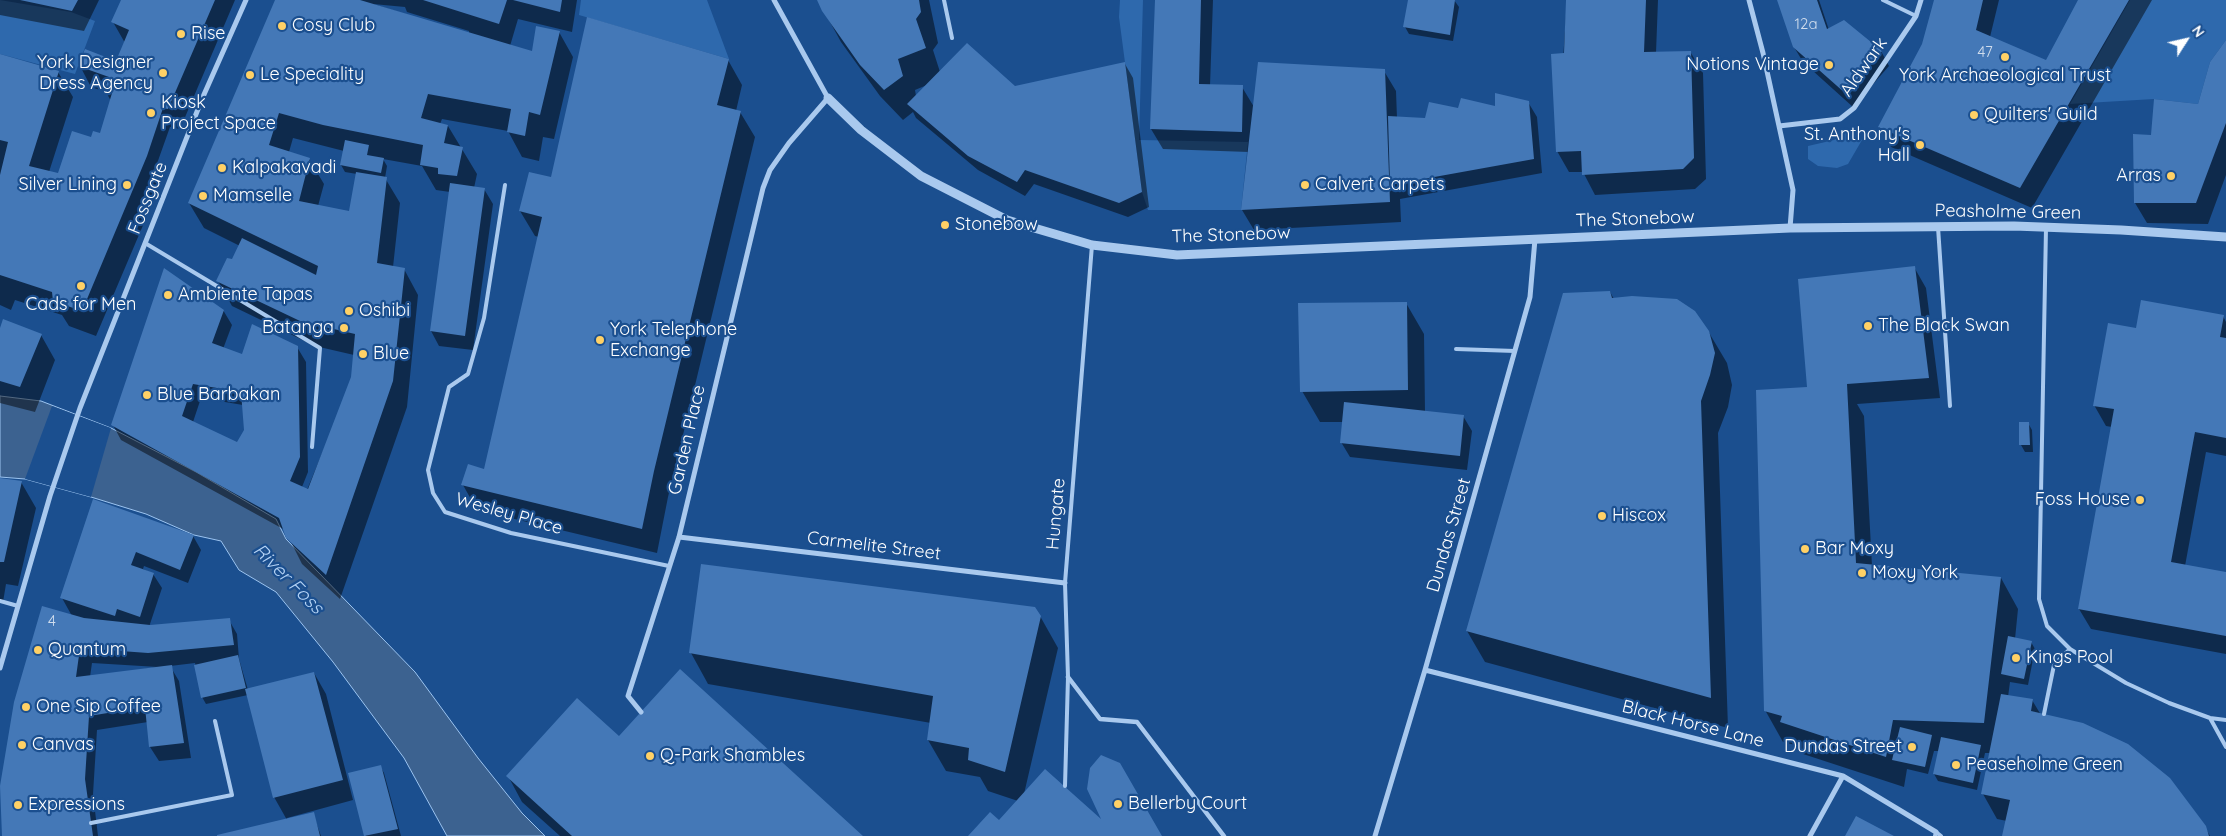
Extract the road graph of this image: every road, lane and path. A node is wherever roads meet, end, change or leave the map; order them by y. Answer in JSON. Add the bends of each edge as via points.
{"nodes":[{"id":1,"x":246,"y":0,"type":"edge"},
{"id":2,"x":774,"y":0,"type":"edge"},
{"id":3,"x":944,"y":0,"type":"edge"},
{"id":4,"x":1749,"y":0,"type":"edge"},
{"id":5,"x":1883,"y":0,"type":"edge"},
{"id":6,"x":1921,"y":0,"type":"edge"},
{"id":7,"x":1916,"y":16,"type":"junction"},
{"id":8,"x":952,"y":38,"type":"dead end"},
{"id":9,"x":828,"y":98,"type":"junction"},
{"id":10,"x":1779,"y":126,"type":"junction"},
{"id":11,"x":506,"y":185,"type":"dead end"},
{"id":12,"x":1938,"y":227,"type":"junction"},
{"id":13,"x":1790,"y":228,"type":"junction"},
{"id":14,"x":2046,"y":228,"type":"junction"},
{"id":15,"x":2226,"y":237,"type":"edge"},
{"id":16,"x":1535,"y":239,"type":"junction"},
{"id":17,"x":145,"y":243,"type":"junction"},
{"id":18,"x":1092,"y":245,"type":"junction"},
{"id":19,"x":1456,"y":349,"type":"dead end"},
{"id":20,"x":1515,"y":351,"type":"junction"},
{"id":21,"x":1950,"y":406,"type":"dead end"},
{"id":22,"x":312,"y":447,"type":"dead end"},
{"id":23,"x":679,"y":537,"type":"junction"},
{"id":24,"x":669,"y":566,"type":"junction"},
{"id":25,"x":1065,"y":583,"type":"junction"},
{"id":26,"x":0,"y":601,"type":"edge"},
{"id":27,"x":18,"y":606,"type":"junction"},
{"id":28,"x":2070,"y":649,"type":"junction"},
{"id":29,"x":0,"y":668,"type":"edge"},
{"id":30,"x":1425,"y":670,"type":"junction"},
{"id":31,"x":1068,"y":677,"type":"junction"},
{"id":32,"x":641,"y":712,"type":"dead end"},
{"id":33,"x":2044,"y":714,"type":"dead end"},
{"id":34,"x":2210,"y":718,"type":"junction"},
{"id":35,"x":2226,"y":720,"type":"edge"},
{"id":36,"x":215,"y":721,"type":"dead end"},
{"id":37,"x":2226,"y":748,"type":"edge"},
{"id":38,"x":1843,"y":776,"type":"junction"},
{"id":39,"x":1065,"y":786,"type":"dead end"},
{"id":40,"x":91,"y":823,"type":"dead end"},
{"id":41,"x":1937,"y":835,"type":"edge"},
{"id":42,"x":1224,"y":836,"type":"edge"},
{"id":43,"x":1375,"y":836,"type":"edge"},
{"id":44,"x":1810,"y":836,"type":"edge"}],
"edges":[{"from":1,"to":17,"type":"street","name":"Fossgate","via":[[202,99]]},
{"from":2,"to":9,"type":"street","name":"The Stonebow"},
{"from":3,"to":8,"type":"lane"},
{"from":4,"to":10,"type":"street"},
{"from":5,"to":7,"type":"lane"},
{"from":6,"to":7,"type":"street","name":"Aldwark"},
{"from":7,"to":10,"type":"street","name":"Aldwark","via":[[1854,108],[1840,119]]},
{"from":9,"to":18,"type":"street","name":"The Stonebow","via":[[862,130],[921,176],[1007,220]]},
{"from":9,"to":23,"type":"street","name":"Garden Place","via":[[788,143],[770,170]]},
{"from":10,"to":13,"type":"street","via":[[1794,190]]},
{"from":11,"to":24,"type":"lane","name":"Wesley Place","via":[[481,328],[468,374],[449,387],[428,470],[433,493],[445,512],[511,533]]},
{"from":12,"to":13,"type":"street","name":"Peasholme Green"},
{"from":12,"to":14,"type":"street","name":"Peasholme Green"},
{"from":12,"to":21,"type":"lane"},
{"from":13,"to":16,"type":"street","name":"The Stonebow"},
{"from":14,"to":15,"type":"street","name":"Peasholme Green"},
{"from":14,"to":28,"type":"lane","via":[[2039,599],[2047,626]]},
{"from":16,"to":18,"type":"street","name":"The Stonebow","via":[[1176,255]]},
{"from":16,"to":20,"type":"street","name":"Dundas Street","via":[[1530,298]]},
{"from":17,"to":22,"type":"lane","via":[[320,348]]},
{"from":17,"to":27,"type":"street","name":"Fossgate","via":[[80,408]]},
{"from":18,"to":25,"type":"lane","name":"Hungate"},
{"from":19,"to":20,"type":"lane"},
{"from":20,"to":30,"type":"street","name":"Dundas Street"},
{"from":23,"to":24,"type":"street","name":"Garden Place"},
{"from":23,"to":25,"type":"street","name":"Carmelite Street"},
{"from":24,"to":32,"type":"street","name":"Garden Place","via":[[628,696]]},
{"from":25,"to":31,"type":"lane","name":"Hungate"},
{"from":26,"to":27,"type":"lane"},
{"from":27,"to":29,"type":"street","name":"Fossgate"},
{"from":28,"to":33,"type":"lane","via":[[2054,665]]},
{"from":28,"to":34,"type":"lane","via":[[2126,683]]},
{"from":30,"to":38,"type":"street","name":"Black Horse Lane"},
{"from":30,"to":43,"type":"street","name":"Dundas Street"},
{"from":31,"to":39,"type":"lane","name":"Hungate"},
{"from":31,"to":42,"type":"street","via":[[1100,719],[1137,722]]},
{"from":34,"to":35,"type":"lane"},
{"from":34,"to":37,"type":"lane"},
{"from":36,"to":40,"type":"lane","via":[[232,795]]},
{"from":38,"to":41,"type":"street","name":"Black Horse Lane"},
{"from":38,"to":44,"type":"street"}]}
